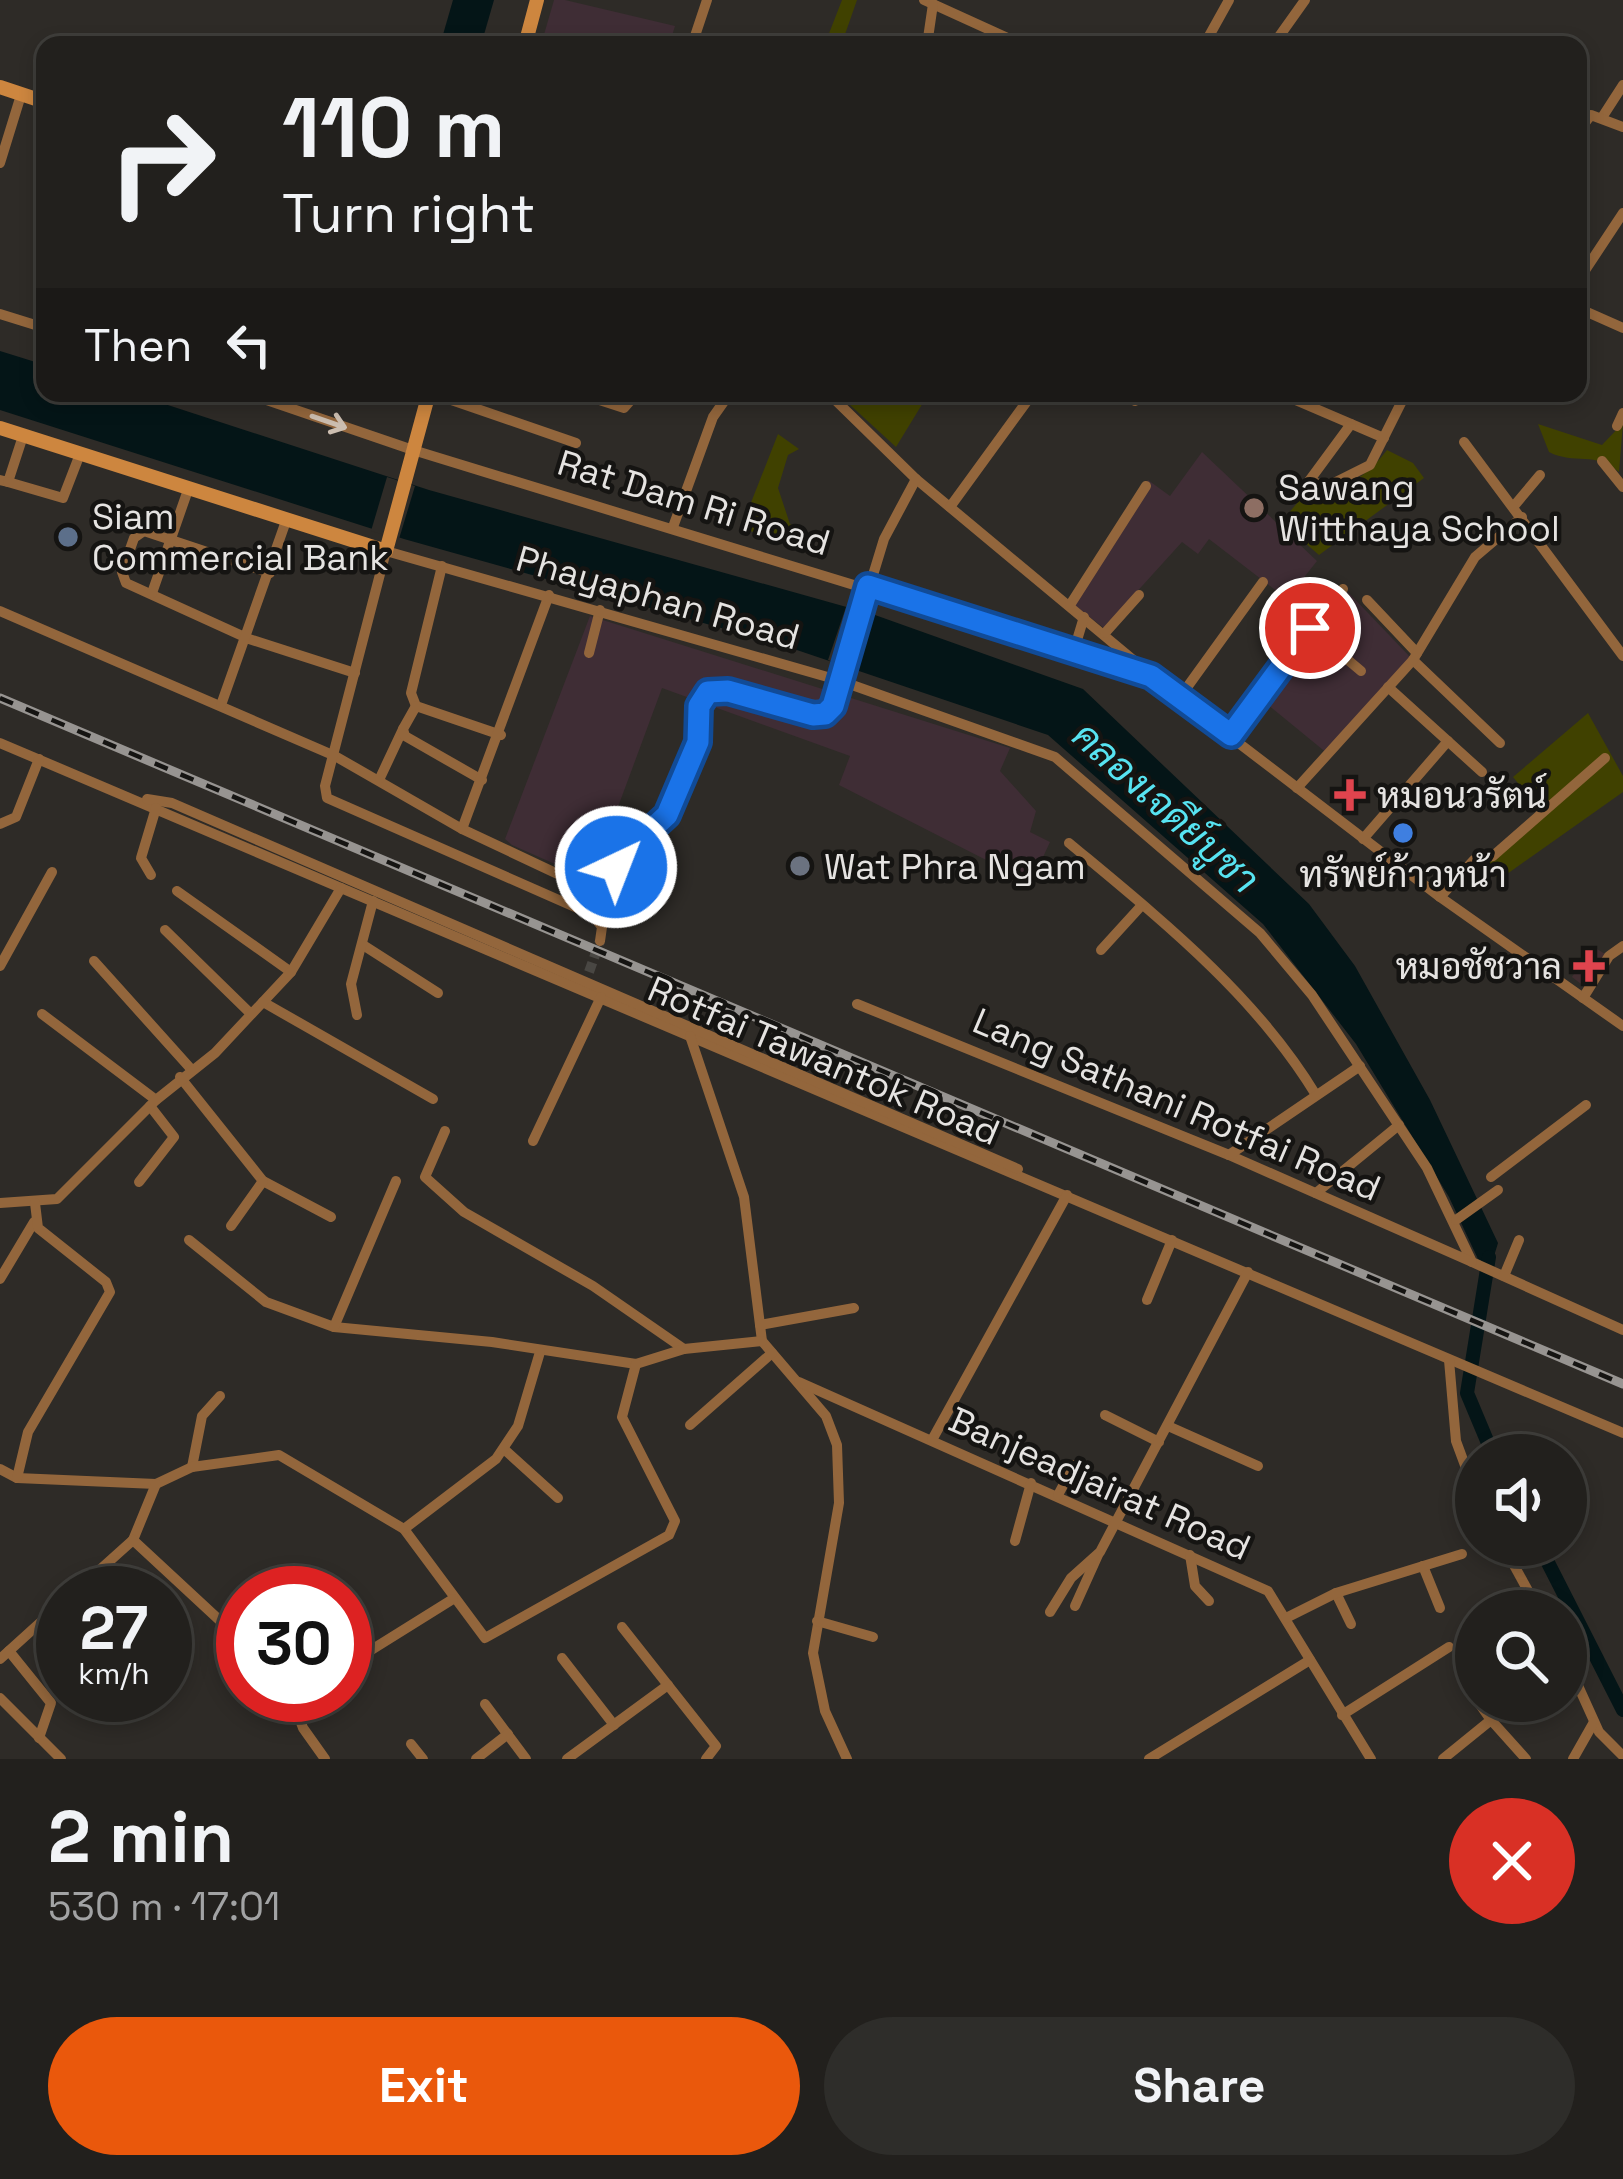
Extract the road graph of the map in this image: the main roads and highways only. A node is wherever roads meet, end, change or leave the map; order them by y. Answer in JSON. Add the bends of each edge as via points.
{"nodes":[{"id":1,"x":537,"y":0,"type":"edge"},
{"id":2,"x":527,"y":36,"type":"edge"},
{"id":3,"x":0,"y":87,"type":"edge"},
{"id":4,"x":36,"y":99,"type":"edge"},
{"id":5,"x":427,"y":402,"type":"edge"},
{"id":6,"x":0,"y":428,"type":"edge"}],
"edges":[{"from":1,"to":2,"type":"main road"},
{"from":3,"to":4,"type":"main road"},
{"from":5,"to":6,"type":"main road","name":"Phayaphan Road","via":[[388,545],[286,521]]}]}
